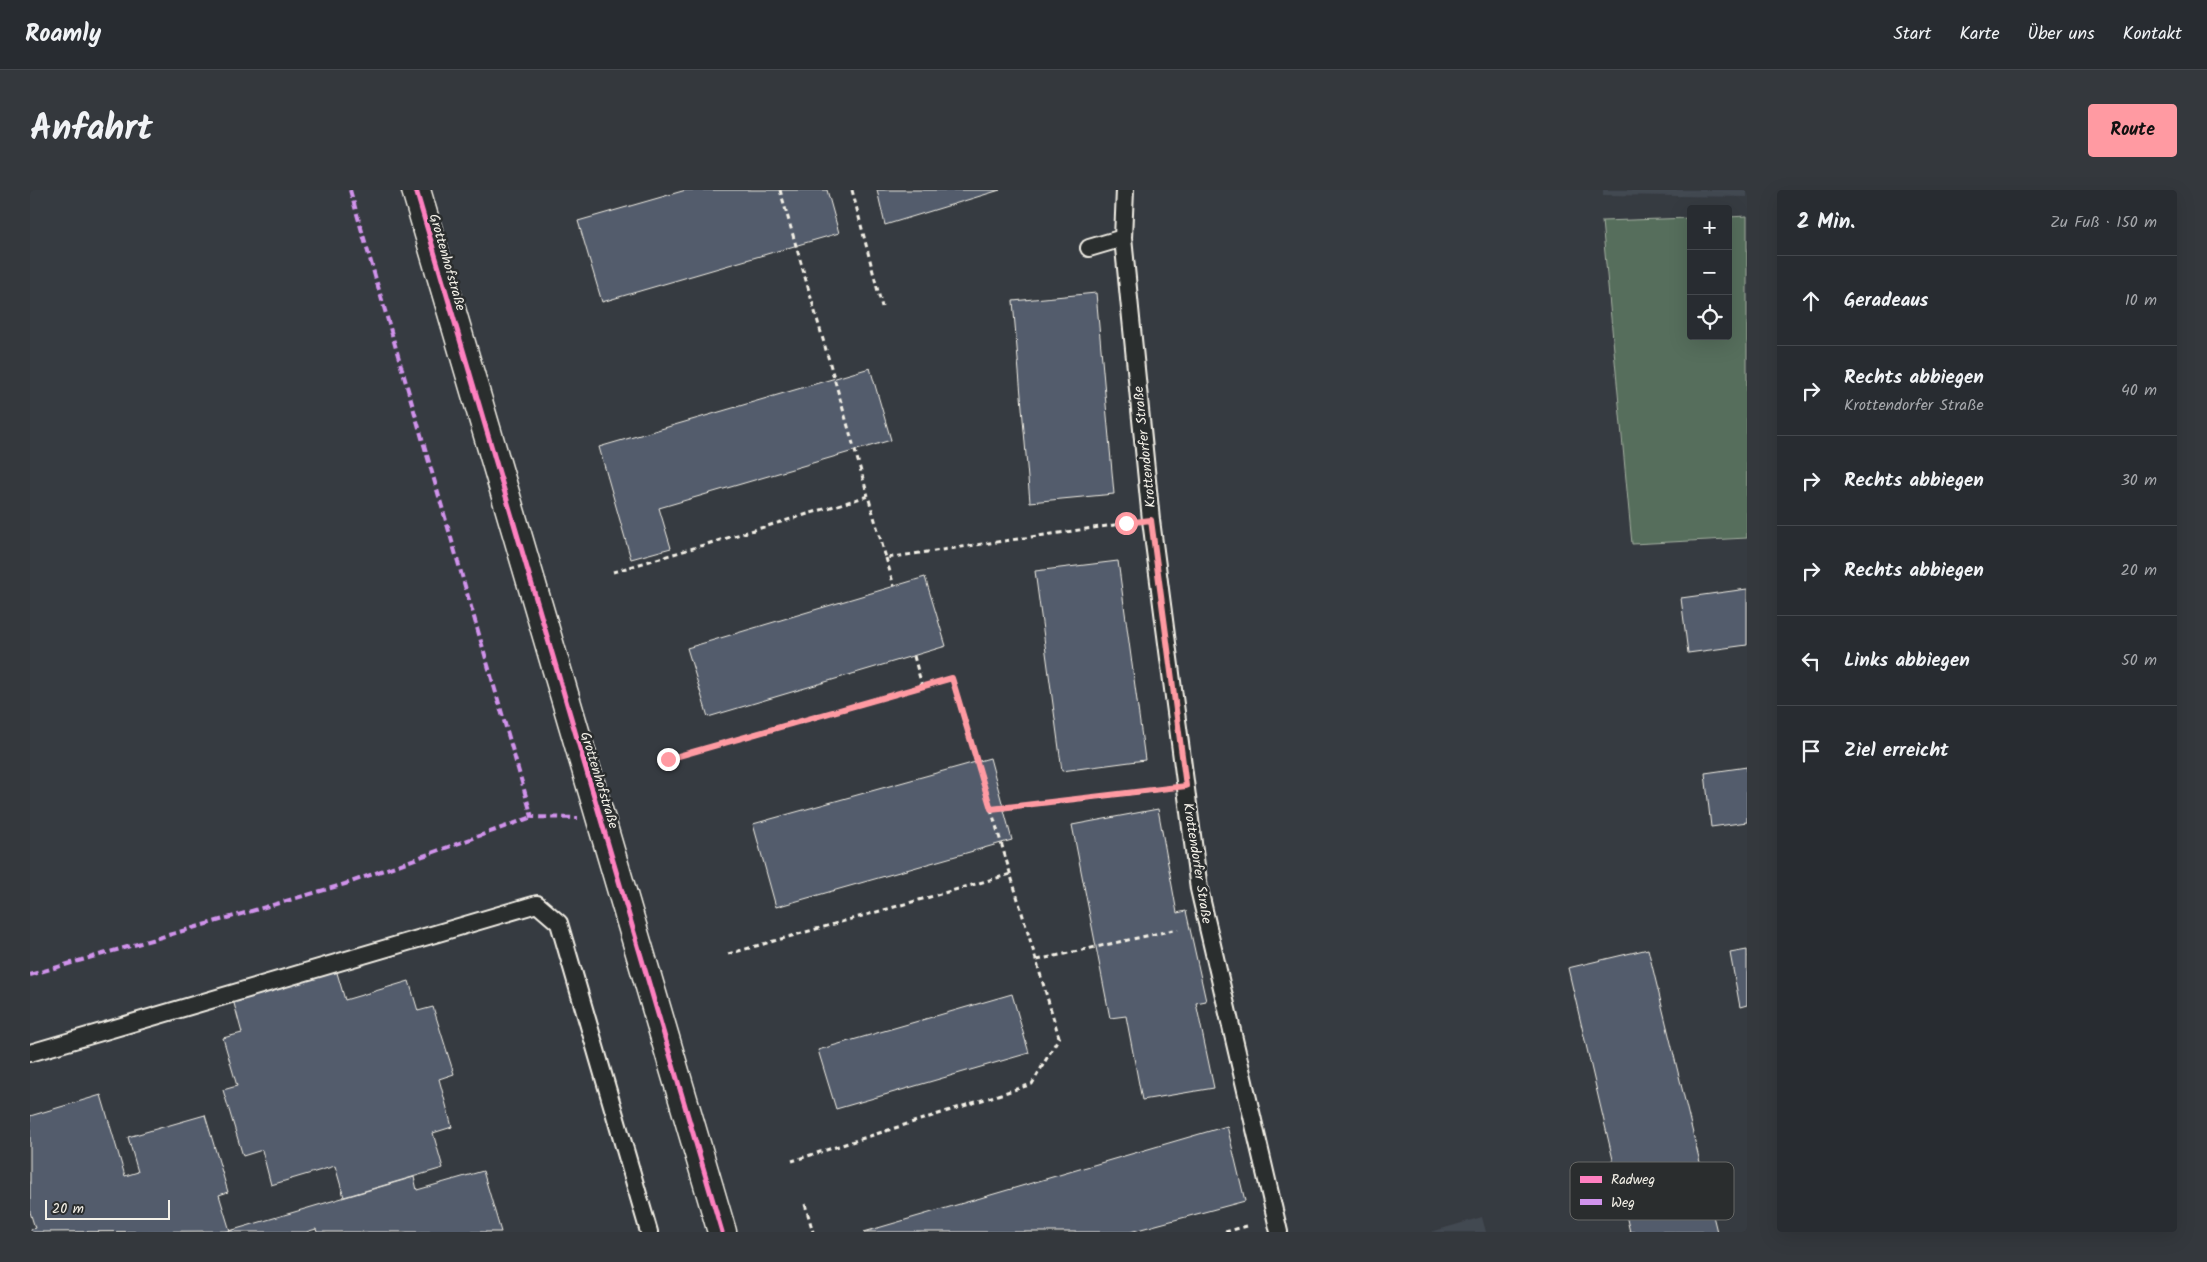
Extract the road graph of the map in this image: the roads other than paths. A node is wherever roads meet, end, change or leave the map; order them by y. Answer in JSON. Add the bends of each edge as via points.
{"nodes":[{"id":1,"x":416,"y":190,"type":"edge"},
{"id":2,"x":1124,"y":190,"type":"edge"},
{"id":3,"x":1123,"y":238,"type":"junction"},
{"id":4,"x":1089,"y":248,"type":"dead end"},
{"id":5,"x":30,"y":1053,"type":"edge"},
{"id":6,"x":649,"y":1232,"type":"edge"},
{"id":7,"x":722,"y":1232,"type":"edge"},
{"id":8,"x":1280,"y":1232,"type":"edge"}],
"edges":[{"from":1,"to":7,"type":"street","name":"Grottenhofstraße"},
{"from":2,"to":3,"type":"lane","name":"Krottendorfer Straße"},
{"from":3,"to":4,"type":"lane"},
{"from":3,"to":8,"type":"lane","name":"Krottendorfer Straße","via":[[1151,520],[1199,889]]},
{"from":5,"to":6,"type":"lane","via":[[537,904],[558,923]]}]}
